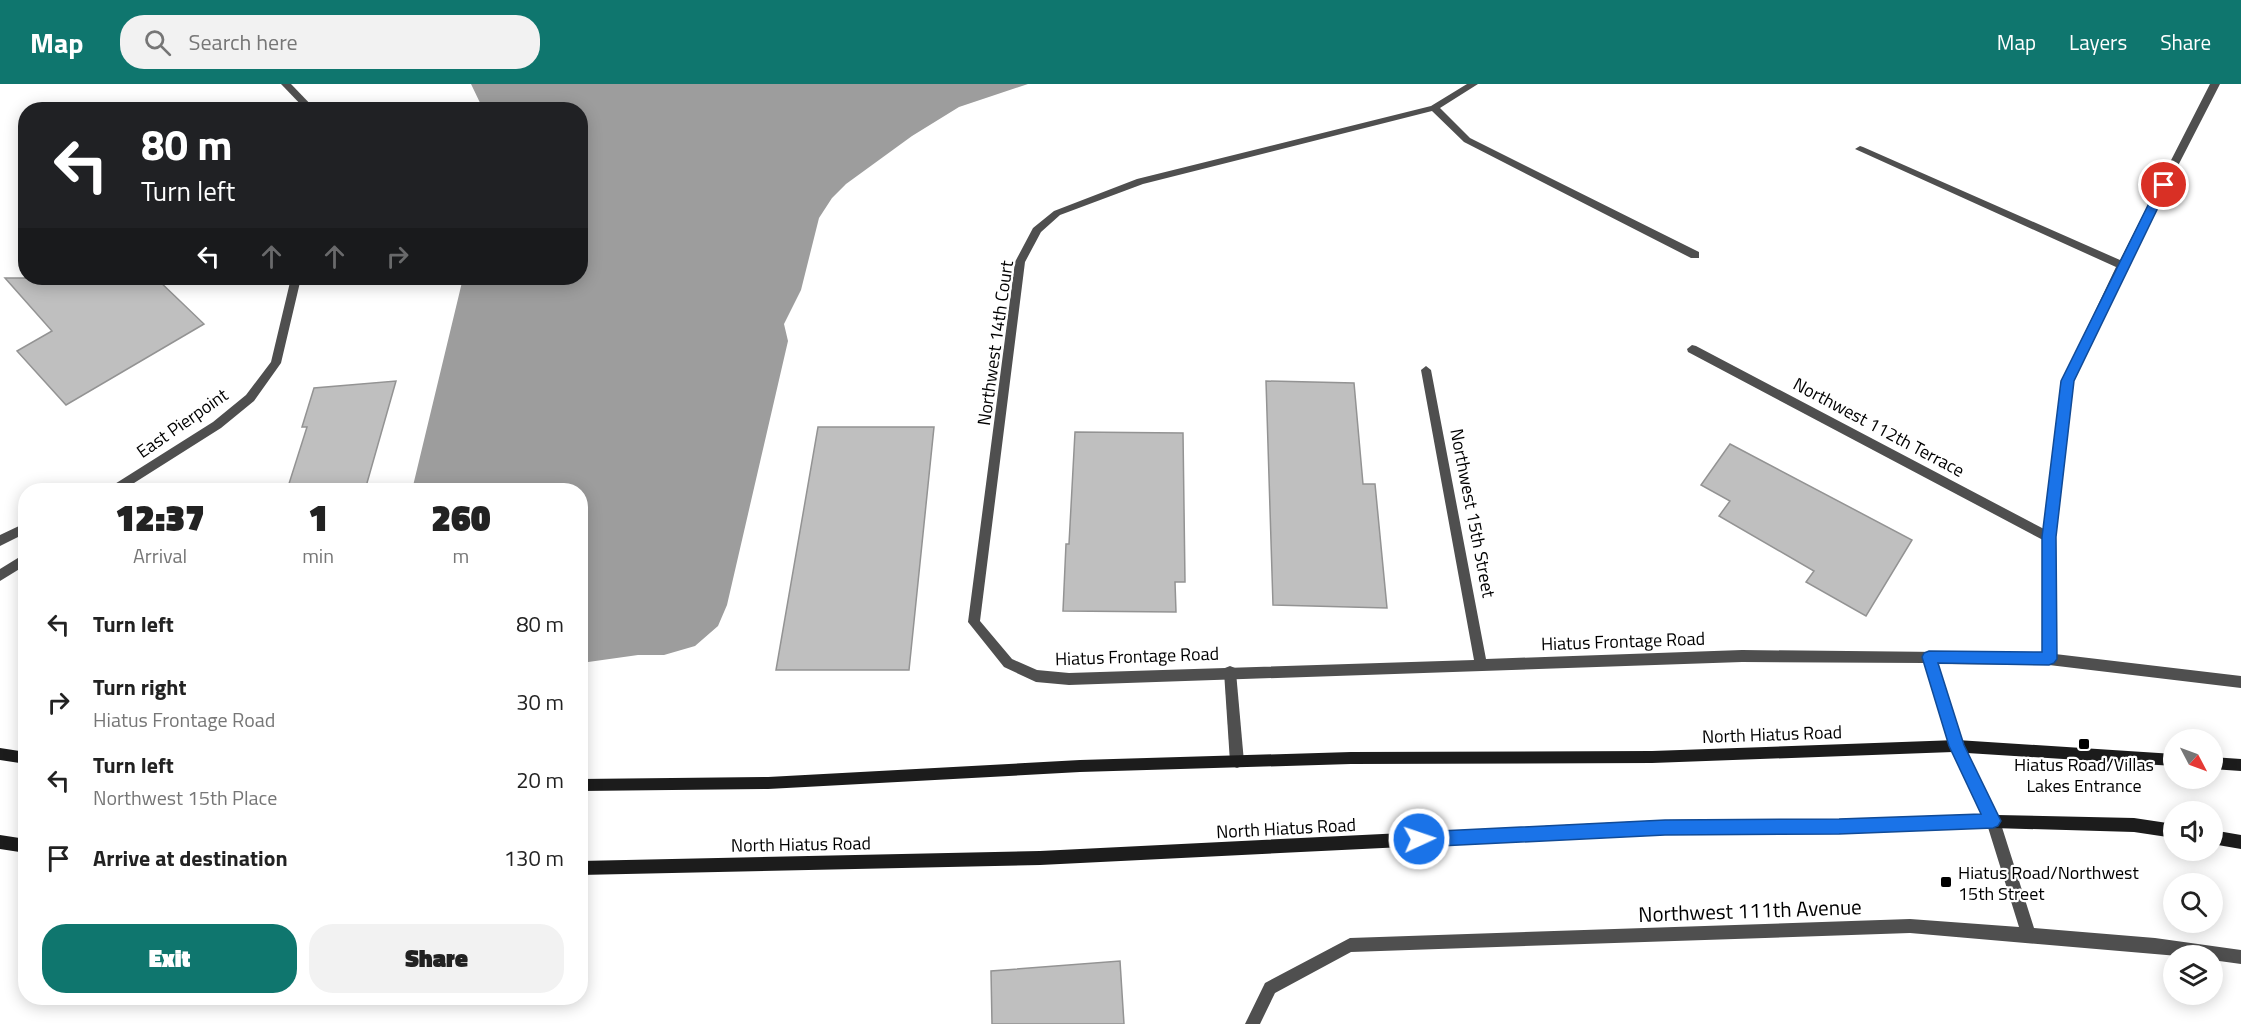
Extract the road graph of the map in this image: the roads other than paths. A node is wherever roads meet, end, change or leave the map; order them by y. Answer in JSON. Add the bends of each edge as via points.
{"nodes":[{"id":1,"x":286,"y":84,"type":"edge"},
{"id":2,"x":1473,"y":84,"type":"edge"},
{"id":3,"x":2215,"y":84,"type":"edge"},
{"id":4,"x":304,"y":102,"type":"edge"},
{"id":5,"x":1434,"y":108,"type":"junction"},
{"id":6,"x":1860,"y":149,"type":"dead end"},
{"id":7,"x":1695,"y":255,"type":"dead end"},
{"id":8,"x":2122,"y":265,"type":"junction"},
{"id":9,"x":294,"y":285,"type":"edge"},
{"id":10,"x":1692,"y":349,"type":"dead end"},
{"id":11,"x":1426,"y":370,"type":"dead end"},
{"id":12,"x":125,"y":483,"type":"edge"},
{"id":13,"x":18,"y":532,"type":"edge"},
{"id":14,"x":2049,"y":537,"type":"junction"},
{"id":15,"x":0,"y":541,"type":"edge"},
{"id":16,"x":18,"y":564,"type":"edge"},
{"id":17,"x":0,"y":576,"type":"edge"},
{"id":18,"x":1929,"y":657,"type":"junction"},
{"id":19,"x":2049,"y":659,"type":"junction"},
{"id":20,"x":1008,"y":663,"type":"joint"},
{"id":21,"x":1481,"y":664,"type":"junction"},
{"id":22,"x":1230,"y":672,"type":"junction"},
{"id":23,"x":2241,"y":682,"type":"edge"},
{"id":24,"x":1957,"y":746,"type":"junction"},
{"id":25,"x":0,"y":754,"type":"edge"},
{"id":26,"x":18,"y":757,"type":"edge"},
{"id":27,"x":2163,"y":759,"type":"edge"},
{"id":28,"x":1237,"y":762,"type":"junction"},
{"id":29,"x":2223,"y":764,"type":"edge"},
{"id":30,"x":2241,"y":765,"type":"edge"},
{"id":31,"x":588,"y":785,"type":"edge"},
{"id":32,"x":1993,"y":821,"type":"junction"},
{"id":33,"x":2163,"y":829,"type":"edge"},
{"id":34,"x":2223,"y":839,"type":"edge"},
{"id":35,"x":0,"y":842,"type":"edge"},
{"id":36,"x":2241,"y":842,"type":"edge"},
{"id":37,"x":18,"y":845,"type":"edge"},
{"id":38,"x":588,"y":868,"type":"edge"},
{"id":39,"x":2030,"y":935,"type":"junction"},
{"id":40,"x":2241,"y":957,"type":"edge"},
{"id":41,"x":1252,"y":1024,"type":"edge"}],
"edges":[{"from":1,"to":4,"type":"street"},
{"from":2,"to":5,"type":"street","name":"Northwest 14th Court"},
{"from":3,"to":8,"type":"street"},
{"from":5,"to":7,"type":"street","via":[[1467,140]]},
{"from":5,"to":20,"type":"street","name":"Northwest 14th Court","via":[[1140,180],[1057,213],[1037,230],[1020,262],[974,622]]},
{"from":6,"to":8,"type":"street"},
{"from":8,"to":14,"type":"street","via":[[2067,381]]},
{"from":9,"to":12,"type":"street","name":"East Pierpoint","via":[[276,363],[250,398],[217,425]]},
{"from":10,"to":14,"type":"street","name":"Northwest 112th Terrace"},
{"from":11,"to":21,"type":"street","name":"Northwest 15th Street"},
{"from":13,"to":15,"type":"street"},
{"from":14,"to":19,"type":"street"},
{"from":16,"to":17,"type":"street"},
{"from":18,"to":19,"type":"street","name":"Hiatus Frontage Road"},
{"from":18,"to":21,"type":"street","name":"Hiatus Frontage Road","via":[[1742,656]]},
{"from":18,"to":24,"type":"street"},
{"from":19,"to":23,"type":"street","name":"Hiatus Frontage Road"},
{"from":20,"to":22,"type":"street","name":"Hiatus Frontage Road","via":[[1036,676],[1068,679]]},
{"from":21,"to":22,"type":"street","name":"Hiatus Frontage Road"},
{"from":22,"to":28,"type":"street"},
{"from":24,"to":27,"type":"main road","name":"North Hiatus Road"},
{"from":24,"to":28,"type":"main road","name":"North Hiatus Road","via":[[1652,757]]},
{"from":24,"to":32,"type":"main road"},
{"from":25,"to":26,"type":"main road"},
{"from":28,"to":31,"type":"main road","name":"North Hiatus Road","via":[[1080,766],[768,783]]},
{"from":29,"to":30,"type":"main road"},
{"from":32,"to":33,"type":"main road","name":"North Hiatus Road"},
{"from":32,"to":38,"type":"main road","name":"North Hiatus Road","via":[[1665,827],[1040,858]]},
{"from":32,"to":39,"type":"street"},
{"from":34,"to":36,"type":"main road"},
{"from":35,"to":37,"type":"main road"},
{"from":39,"to":40,"type":"street","name":"Northwest 111th Avenue","via":[[2155,945]]},
{"from":39,"to":41,"type":"street","name":"Northwest 111th Avenue","via":[[1910,926],[1350,945],[1270,988]]}]}
